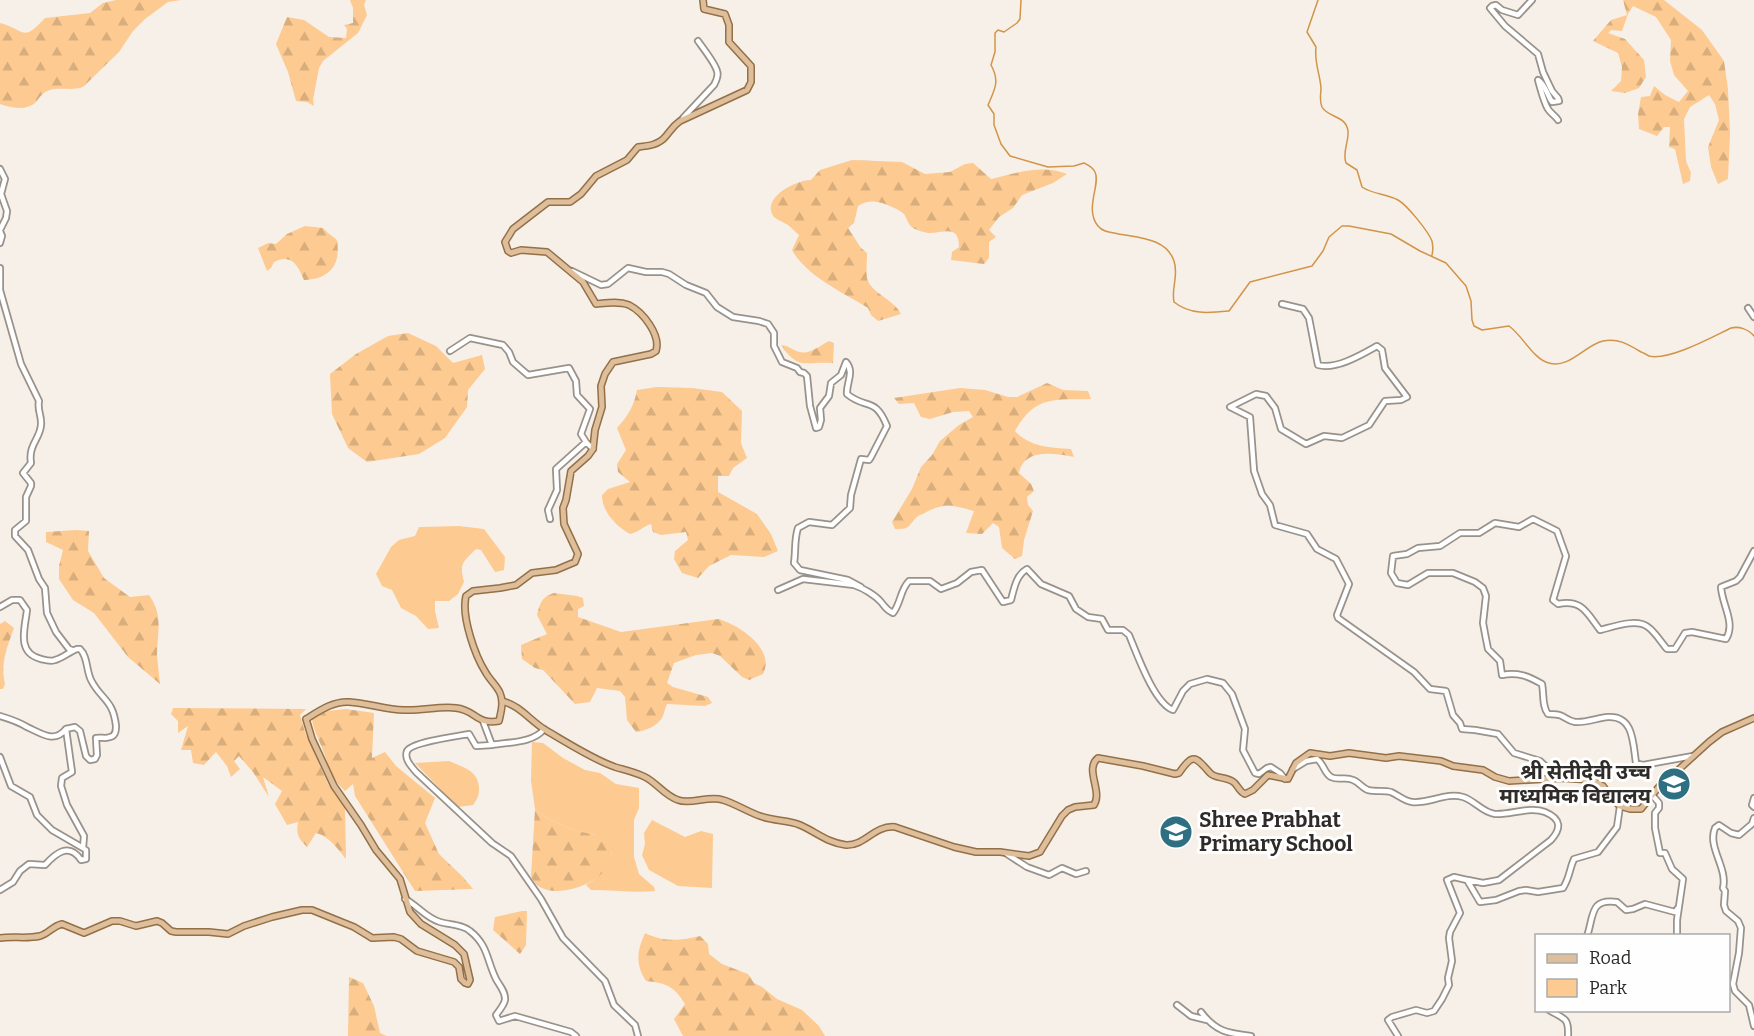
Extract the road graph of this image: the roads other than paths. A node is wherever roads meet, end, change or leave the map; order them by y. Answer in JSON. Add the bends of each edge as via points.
{"nodes":[{"id":1,"x":702,"y":0,"type":"edge"},
{"id":2,"x":1532,"y":0,"type":"edge"},
{"id":3,"x":698,"y":41,"type":"dead end"},
{"id":4,"x":1558,"y":120,"type":"dead end"},
{"id":5,"x":680,"y":121,"type":"junction"},
{"id":6,"x":0,"y":169,"type":"edge"},
{"id":7,"x":0,"y":230,"type":"edge"},
{"id":8,"x":0,"y":243,"type":"edge"},
{"id":9,"x":0,"y":268,"type":"edge"},
{"id":10,"x":569,"y":270,"type":"junction"},
{"id":11,"x":1282,"y":304,"type":"dead end"},
{"id":12,"x":1754,"y":311,"type":"edge"},
{"id":13,"x":1754,"y":317,"type":"edge"},
{"id":14,"x":450,"y":351,"type":"dead end"},
{"id":15,"x":586,"y":442,"type":"junction"},
{"id":16,"x":593,"y":449,"type":"junction"},
{"id":17,"x":550,"y":519,"type":"dead end"},
{"id":18,"x":1754,"y":551,"type":"edge"},
{"id":19,"x":861,"y":587,"type":"junction"},
{"id":20,"x":778,"y":590,"type":"dead end"},
{"id":21,"x":0,"y":607,"type":"edge"},
{"id":22,"x":72,"y":650,"type":"junction"},
{"id":23,"x":502,"y":701,"type":"junction"},
{"id":24,"x":0,"y":716,"type":"edge"},
{"id":25,"x":1754,"y":718,"type":"edge"},
{"id":26,"x":483,"y":721,"type":"junction"},
{"id":27,"x":66,"y":729,"type":"junction"},
{"id":28,"x":544,"y":729,"type":"junction"},
{"id":29,"x":492,"y":745,"type":"junction"},
{"id":30,"x":1695,"y":756,"type":"junction"},
{"id":31,"x":0,"y":757,"type":"edge"},
{"id":32,"x":1293,"y":769,"type":"junction"},
{"id":33,"x":1562,"y":778,"type":"junction"},
{"id":34,"x":1285,"y":779,"type":"junction"},
{"id":35,"x":1653,"y":796,"type":"junction"},
{"id":36,"x":1754,"y":798,"type":"edge"},
{"id":37,"x":1620,"y":806,"type":"junction"},
{"id":38,"x":1754,"y":807,"type":"edge"},
{"id":39,"x":1754,"y":818,"type":"edge"},
{"id":40,"x":83,"y":848,"type":"junction"},
{"id":41,"x":1005,"y":853,"type":"junction"},
{"id":42,"x":1086,"y":871,"type":"dead end"},
{"id":43,"x":1467,"y":880,"type":"junction"},
{"id":44,"x":0,"y":890,"type":"edge"},
{"id":45,"x":405,"y":899,"type":"junction"},
{"id":46,"x":1678,"y":908,"type":"junction"},
{"id":47,"x":1587,"y":934,"type":"edge"},
{"id":48,"x":1677,"y":934,"type":"edge"},
{"id":49,"x":0,"y":938,"type":"edge"},
{"id":50,"x":1177,"y":1005,"type":"dead end"},
{"id":51,"x":1201,"y":1012,"type":"dead end"},
{"id":52,"x":1551,"y":1012,"type":"edge"},
{"id":53,"x":1207,"y":1020,"type":"junction"},
{"id":54,"x":1754,"y":1026,"type":"edge"},
{"id":55,"x":576,"y":1036,"type":"edge"},
{"id":56,"x":638,"y":1036,"type":"edge"},
{"id":57,"x":1251,"y":1036,"type":"edge"},
{"id":58,"x":1398,"y":1036,"type":"edge"},
{"id":59,"x":1568,"y":1036,"type":"edge"}],
"edges":[{"from":1,"to":5,"type":"main road","via":[[704,9],[725,14],[729,42],[751,66],[751,82],[747,90]]},
{"from":2,"to":4,"type":"street","via":[[1518,15],[1496,5],[1490,8],[1504,26],[1538,54],[1559,101],[1552,102],[1538,80],[1540,87],[1548,111]]},
{"from":3,"to":5,"type":"street","via":[[718,72],[717,79]]},
{"from":5,"to":10,"type":"main road","via":[[665,138],[652,146],[638,147],[627,160],[596,176],[570,202],[548,202],[513,229],[505,242],[511,254],[521,250],[548,252]]},
{"from":6,"to":7,"type":"street","via":[[6,179],[2,194],[7,211]]},
{"from":7,"to":8,"type":"street"},
{"from":9,"to":22,"type":"street","via":[[0,290],[21,364],[39,401],[41,427],[23,473],[31,483],[26,497],[26,521],[15,530],[15,536],[28,550],[45,588],[45,606],[56,632]]},
{"from":10,"to":16,"type":"main road","via":[[583,282],[596,304],[629,305],[641,315],[653,330],[658,345],[651,354],[612,362],[601,386],[602,406]]},
{"from":10,"to":19,"type":"street","via":[[601,285],[628,268],[662,272],[706,293],[717,307],[733,316],[768,324],[782,362],[807,376],[816,428],[821,420],[820,408],[830,396],[831,383],[841,375],[846,362],[850,376],[847,394],[874,406],[887,426],[872,457],[861,459],[850,508],[832,525],[809,522],[798,528],[794,563],[800,570],[848,580]]},
{"from":11,"to":33,"type":"street","via":[[1303,309],[1309,318],[1318,365],[1353,359],[1377,346],[1382,350],[1385,368],[1407,397],[1385,401],[1369,425],[1342,438],[1324,436],[1306,444],[1281,429],[1275,408],[1266,396],[1256,394],[1230,407],[1250,417],[1254,471],[1275,525],[1307,534],[1317,549],[1336,559],[1349,584],[1338,618],[1414,672],[1430,688],[1446,691],[1454,718],[1462,729],[1498,734],[1514,753],[1540,761]]},
{"from":12,"to":13,"type":"street","via":[[1748,308]]},
{"from":14,"to":15,"type":"street","via":[[470,338],[503,345],[513,362],[528,375],[569,368],[576,381],[577,395],[590,409],[581,434]]},
{"from":15,"to":16,"type":"street"},
{"from":15,"to":17,"type":"street","via":[[556,469],[557,490],[548,510]]},
{"from":16,"to":23,"type":"main road","via":[[571,471],[563,508],[564,524],[578,555],[575,562],[556,570],[532,573],[516,585],[473,591],[466,596],[465,609],[474,645]]},
{"from":18,"to":30,"type":"street","via":[[1736,581],[1721,587],[1731,624],[1726,639],[1685,633],[1675,649],[1667,649],[1642,623],[1600,630],[1580,605],[1558,604],[1553,600],[1566,556],[1557,531],[1533,519],[1519,526],[1495,523],[1479,533],[1460,533],[1440,546],[1393,556],[1390,573],[1397,583],[1408,585],[1428,573],[1453,573],[1483,588],[1488,649],[1500,661],[1502,675],[1520,674],[1542,684],[1548,714],[1574,722],[1610,717],[1628,723],[1636,763]]},
{"from":19,"to":20,"type":"street","via":[[803,579]]},
{"from":19,"to":34,"type":"street","via":[[893,613],[909,581],[930,581],[941,589],[982,570],[1003,602],[1011,600],[1016,582],[1027,569],[1041,584],[1069,596],[1076,609],[1088,617],[1102,619],[1108,630],[1123,630],[1129,635],[1167,708],[1173,710],[1190,684],[1207,679],[1223,683],[1232,694],[1245,729],[1243,750],[1255,773],[1270,767]]},
{"from":21,"to":22,"type":"street","via":[[20,600],[27,610],[23,639],[34,658],[55,661]]},
{"from":22,"to":27,"type":"street","via":[[84,653],[89,677],[111,705],[116,729],[109,738],[96,738],[97,755],[90,760],[80,731],[75,727]]},
{"from":23,"to":26,"type":"main road","via":[[499,721]]},
{"from":23,"to":28,"type":"main road","via":[[513,704]]},
{"from":24,"to":27,"type":"street","via":[[44,736],[58,736]]},
{"from":25,"to":30,"type":"main road","via":[[1722,732]]},
{"from":26,"to":29,"type":"street"},
{"from":26,"to":45,"type":"main road","via":[[458,708],[394,710],[347,701],[306,719],[334,786],[400,879]]},
{"from":27,"to":40,"type":"street","via":[[72,772],[62,778],[61,786],[84,836]]},
{"from":28,"to":29,"type":"street","via":[[531,739]]},
{"from":28,"to":41,"type":"main road","via":[[614,766],[648,778],[676,800],[723,800],[778,822],[797,824],[830,842],[852,844],[888,826],[954,847]]},
{"from":29,"to":56,"type":"street","via":[[476,746],[468,734],[410,747],[406,759],[492,843],[511,856],[563,938],[605,981],[614,1005],[635,1025]]},
{"from":30,"to":35,"type":"main road","via":[[1666,778]]},
{"from":31,"to":40,"type":"street","via":[[11,786],[30,797],[37,815],[52,830]]},
{"from":32,"to":33,"type":"main road","via":[[1310,753],[1349,753],[1441,761],[1484,770],[1509,781]]},
{"from":32,"to":34,"type":"main road"},
{"from":32,"to":43,"type":"street","via":[[1317,759],[1334,778],[1354,780],[1369,790],[1388,791],[1411,802],[1460,796],[1489,813],[1542,811],[1557,821],[1558,832],[1551,840],[1499,880]]},
{"from":33,"to":37,"type":"main road","via":[[1599,783]]},
{"from":34,"to":41,"type":"main road","via":[[1268,775],[1245,794],[1231,780],[1211,775],[1192,758],[1175,774],[1098,758],[1092,765],[1097,792],[1094,806],[1068,810],[1035,855]]},
{"from":35,"to":37,"type":"main road","via":[[1641,809]]},
{"from":35,"to":46,"type":"street","via":[[1659,803],[1655,828],[1660,853],[1665,853],[1672,869],[1683,879]]},
{"from":36,"to":38,"type":"street"},
{"from":37,"to":43,"type":"street","via":[[1617,827],[1598,852],[1574,858],[1570,878],[1563,888],[1519,891],[1480,902]]},
{"from":39,"to":54,"type":"street","via":[[1739,835],[1719,825],[1712,836],[1721,862],[1724,905],[1741,928],[1733,984],[1749,1005]]},
{"from":40,"to":44,"type":"street","via":[[85,861],[75,853],[61,851],[45,865],[26,866]]},
{"from":41,"to":42,"type":"street","via":[[1049,875],[1062,868],[1076,874]]},
{"from":43,"to":58,"type":"street","via":[[1447,880],[1460,914],[1449,938],[1449,985],[1434,1011],[1416,1010],[1388,1020]]},
{"from":45,"to":49,"type":"main road","via":[[421,924],[464,954],[468,984],[461,979],[454,962],[417,951],[401,939],[372,938],[312,910],[272,917],[225,935],[171,931],[157,921],[136,926],[117,920],[87,933],[62,924],[43,936]]},
{"from":45,"to":55,"type":"street","via":[[429,917],[469,930],[482,945],[505,996],[497,1020],[515,1016]]},
{"from":46,"to":47,"type":"street","via":[[1675,912],[1645,904],[1626,910],[1617,902],[1604,902],[1592,913]]},
{"from":46,"to":48,"type":"street"},
{"from":50,"to":53,"type":"street","via":[[1191,1016]]},
{"from":51,"to":53,"type":"street"},
{"from":52,"to":59,"type":"street","via":[[1565,1018]]},
{"from":53,"to":57,"type":"street","via":[[1214,1028]]}]}
